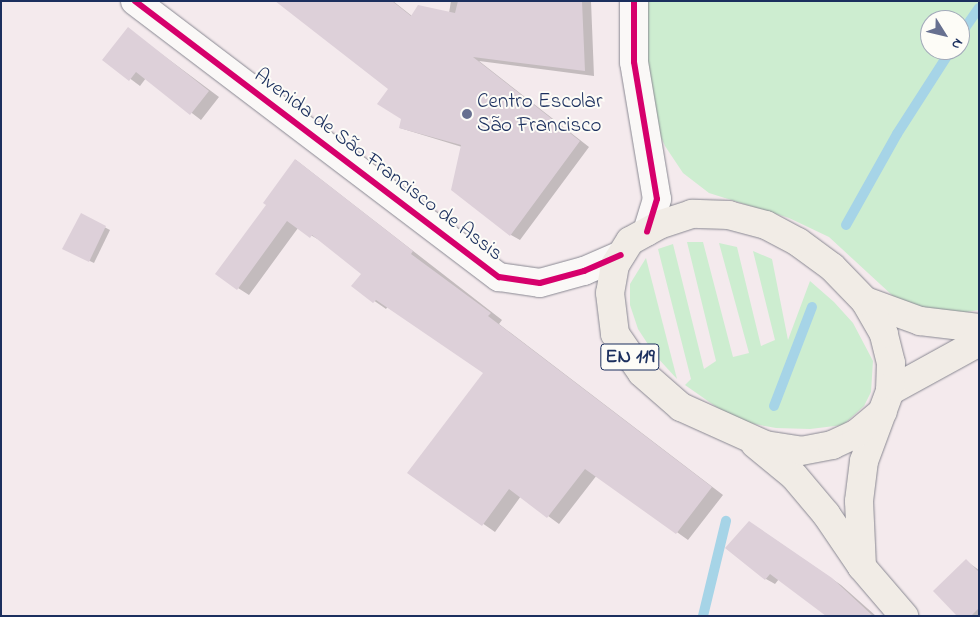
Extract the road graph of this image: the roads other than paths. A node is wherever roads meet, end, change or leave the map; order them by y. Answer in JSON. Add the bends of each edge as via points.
{"nodes":[{"id":1,"x":135,"y":1,"type":"edge"},
{"id":2,"x":634,"y":1,"type":"edge"},
{"id":3,"x":648,"y":231,"type":"junction"},
{"id":4,"x":621,"y":255,"type":"junction"},
{"id":5,"x":865,"y":301,"type":"junction"},
{"id":6,"x":979,"y":328,"type":"edge"},
{"id":7,"x":979,"y":342,"type":"edge"},
{"id":8,"x":887,"y":401,"type":"junction"},
{"id":9,"x":748,"y":438,"type":"junction"},
{"id":10,"x":862,"y":566,"type":"junction"},
{"id":11,"x":904,"y":616,"type":"edge"}],
"edges":[{"from":1,"to":4,"type":"street","name":"Avenida de São Francisco de Assis","via":[[499,276],[540,283],[584,271]]},
{"from":2,"to":3,"type":"street","via":[[634,62],[657,199]]},
{"from":3,"to":4,"type":"main road","name":"Avenida de São Francisco de Assis","number":"EN 119","via":[[630,241]]},
{"from":3,"to":5,"type":"main road","name":"Avenida de São Francisco de Assis","number":"EN 119","via":[[692,214],[729,216],[766,225],[798,242],[832,267]]},
{"from":4,"to":9,"type":"main road","name":"Avenida de São Francisco de Assis","number":"EN 119","via":[[614,265],[610,293],[615,334],[642,374],[681,407]]},
{"from":5,"to":6,"type":"main road","number":"EN 119","via":[[920,321]]},
{"from":5,"to":8,"type":"main road","name":"Avenida de São Francisco de Assis","number":"EN 119","via":[[884,334],[891,363]]},
{"from":7,"to":8,"type":"main road","number":"EN 119"},
{"from":8,"to":9,"type":"main road","name":"Avenida de São Francisco de Assis","number":"EN 119","via":[[856,434],[832,445],[801,451],[765,445]]},
{"from":8,"to":10,"type":"main road","name":"Avenida de São Francisco de Assis","number":"EN 119","via":[[864,461],[860,501]]},
{"from":9,"to":10,"type":"main road","name":"Avenida de São Francisco de Assis","number":"EN 119","via":[[794,476],[826,514]]},
{"from":10,"to":11,"type":"main road","name":"Avenida de São Francisco de Assis","number":"EN 119"}]}
